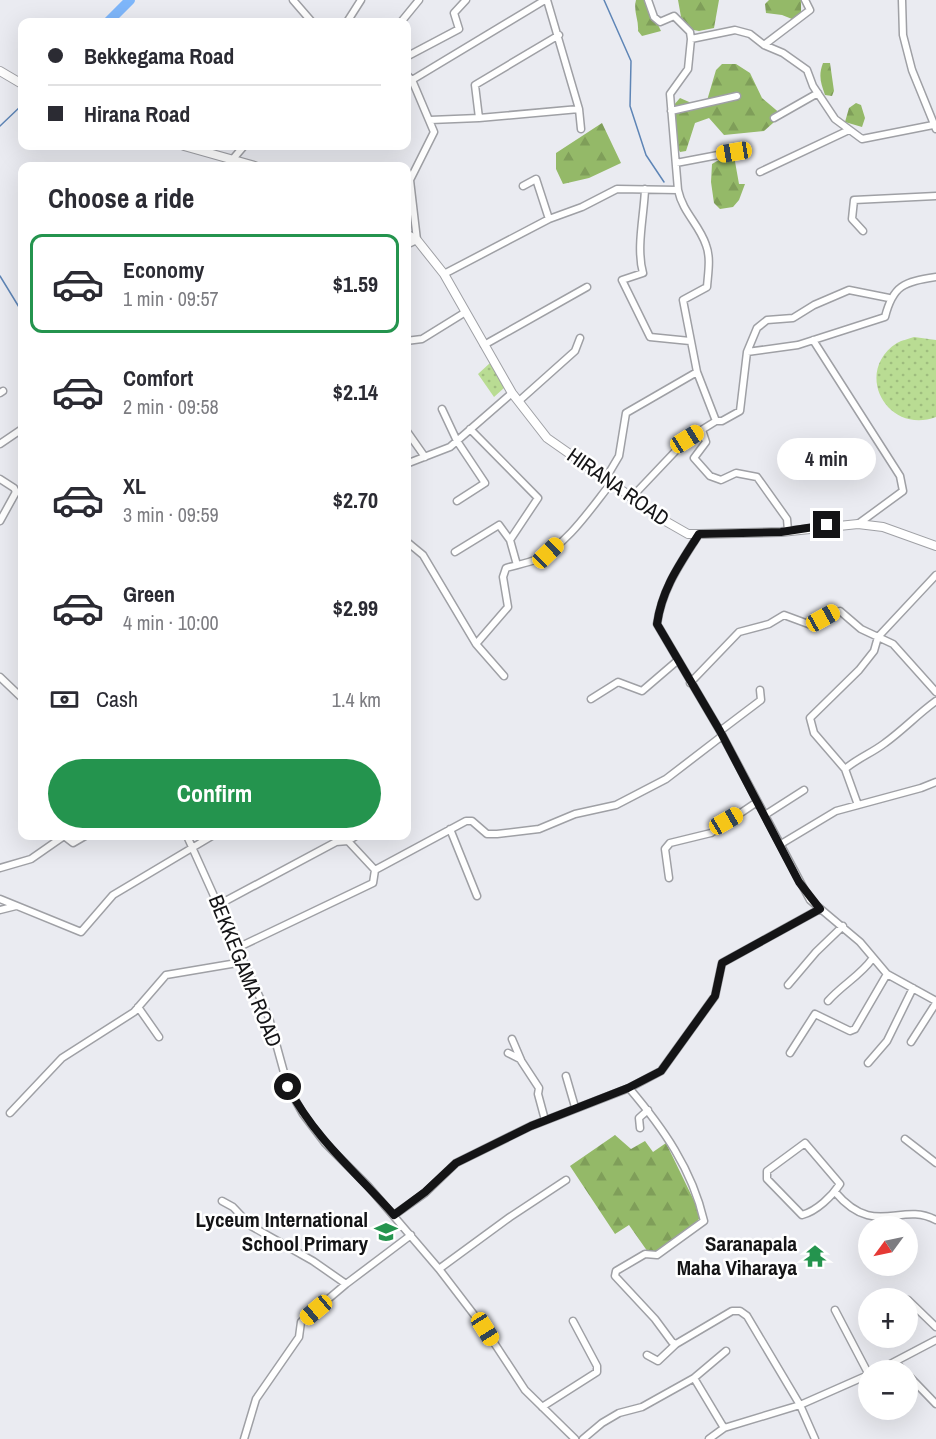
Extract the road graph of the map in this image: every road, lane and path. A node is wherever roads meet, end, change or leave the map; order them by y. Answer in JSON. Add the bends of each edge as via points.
{"nodes":[{"id":1,"x":293,"y":0,"type":"edge"},
{"id":2,"x":361,"y":0,"type":"edge"},
{"id":3,"x":419,"y":0,"type":"edge"},
{"id":4,"x":466,"y":0,"type":"edge"},
{"id":5,"x":546,"y":0,"type":"edge"},
{"id":6,"x":648,"y":0,"type":"edge"},
{"id":7,"x":805,"y":0,"type":"edge"},
{"id":8,"x":902,"y":0,"type":"edge"},
{"id":9,"x":309,"y":18,"type":"edge"},
{"id":10,"x":350,"y":18,"type":"edge"},
{"id":11,"x":404,"y":18,"type":"edge"},
{"id":12,"x":559,"y":35,"type":"junction"},
{"id":13,"x":692,"y":39,"type":"junction"},
{"id":14,"x":764,"y":45,"type":"junction"},
{"id":15,"x":411,"y":54,"type":"edge"},
{"id":16,"x":0,"y":71,"type":"edge"},
{"id":17,"x":411,"y":76,"type":"edge"},
{"id":18,"x":411,"y":81,"type":"edge"},
{"id":19,"x":18,"y":82,"type":"edge"},
{"id":20,"x":818,"y":93,"type":"junction"},
{"id":21,"x":737,"y":96,"type":"dead end"},
{"id":22,"x":579,"y":109,"type":"junction"},
{"id":23,"x":671,"y":111,"type":"junction"},
{"id":24,"x":479,"y":118,"type":"junction"},
{"id":25,"x":774,"y":118,"type":"dead end"},
{"id":26,"x":430,"y":120,"type":"junction"},
{"id":27,"x":934,"y":127,"type":"edge"},
{"id":28,"x":581,"y":129,"type":"dead end"},
{"id":29,"x":849,"y":130,"type":"junction"},
{"id":30,"x":198,"y":150,"type":"edge"},
{"id":31,"x":241,"y":150,"type":"edge"},
{"id":32,"x":734,"y":152,"type":"dead end"},
{"id":33,"x":232,"y":160,"type":"junction"},
{"id":34,"x":240,"y":162,"type":"edge"},
{"id":35,"x":676,"y":163,"type":"junction"},
{"id":36,"x":760,"y":172,"type":"dead end"},
{"id":37,"x":411,"y":178,"type":"edge"},
{"id":38,"x":523,"y":186,"type":"dead end"},
{"id":39,"x":411,"y":189,"type":"edge"},
{"id":40,"x":645,"y":189,"type":"junction"},
{"id":41,"x":678,"y":190,"type":"junction"},
{"id":42,"x":936,"y":196,"type":"edge"},
{"id":43,"x":549,"y":219,"type":"junction"},
{"id":44,"x":863,"y":231,"type":"dead end"},
{"id":45,"x":411,"y":237,"type":"edge"},
{"id":46,"x":417,"y":240,"type":"junction"},
{"id":47,"x":411,"y":243,"type":"edge"},
{"id":48,"x":444,"y":274,"type":"junction"},
{"id":49,"x":936,"y":277,"type":"edge"},
{"id":50,"x":587,"y":287,"type":"dead end"},
{"id":51,"x":889,"y":298,"type":"junction"},
{"id":52,"x":464,"y":313,"type":"junction"},
{"id":53,"x":580,"y":338,"type":"dead end"},
{"id":54,"x":411,"y":340,"type":"edge"},
{"id":55,"x":813,"y":340,"type":"junction"},
{"id":56,"x":690,"y":341,"type":"junction"},
{"id":57,"x":484,"y":345,"type":"junction"},
{"id":58,"x":747,"y":352,"type":"junction"},
{"id":59,"x":697,"y":372,"type":"junction"},
{"id":60,"x":512,"y":393,"type":"junction"},
{"id":61,"x":519,"y":401,"type":"junction"},
{"id":62,"x":442,"y":409,"type":"dead end"},
{"id":63,"x":716,"y":421,"type":"junction"},
{"id":64,"x":470,"y":429,"type":"junction"},
{"id":65,"x":702,"y":430,"type":"junction"},
{"id":66,"x":18,"y":431,"type":"edge"},
{"id":67,"x":411,"y":437,"type":"edge"},
{"id":68,"x":457,"y":441,"type":"junction"},
{"id":69,"x":0,"y":444,"type":"edge"},
{"id":70,"x":425,"y":457,"type":"junction"},
{"id":71,"x":411,"y":462,"type":"edge"},
{"id":72,"x":0,"y":479,"type":"edge"},
{"id":73,"x":609,"y":480,"type":"junction"},
{"id":74,"x":15,"y":495,"type":"junction"},
{"id":75,"x":18,"y":495,"type":"edge"},
{"id":76,"x":632,"y":498,"type":"junction"},
{"id":77,"x":457,"y":501,"type":"dead end"},
{"id":78,"x":0,"y":521,"type":"edge"},
{"id":79,"x":858,"y":524,"type":"junction"},
{"id":80,"x":788,"y":531,"type":"junction"},
{"id":81,"x":699,"y":534,"type":"junction"},
{"id":82,"x":510,"y":540,"type":"junction"},
{"id":83,"x":411,"y":545,"type":"edge"},
{"id":84,"x":936,"y":546,"type":"edge"},
{"id":85,"x":455,"y":552,"type":"dead end"},
{"id":86,"x":517,"y":565,"type":"junction"},
{"id":87,"x":936,"y":575,"type":"edge"},
{"id":88,"x":879,"y":637,"type":"junction"},
{"id":89,"x":476,"y":644,"type":"junction"},
{"id":90,"x":677,"y":661,"type":"junction"},
{"id":91,"x":504,"y":676,"type":"dead end"},
{"id":92,"x":0,"y":677,"type":"edge"},
{"id":93,"x":690,"y":683,"type":"junction"},
{"id":94,"x":760,"y":690,"type":"dead end"},
{"id":95,"x":936,"y":692,"type":"edge"},
{"id":96,"x":18,"y":694,"type":"edge"},
{"id":97,"x":591,"y":699,"type":"dead end"},
{"id":98,"x":936,"y":701,"type":"edge"},
{"id":99,"x":721,"y":733,"type":"junction"},
{"id":100,"x":845,"y":769,"type":"junction"},
{"id":101,"x":936,"y":782,"type":"edge"},
{"id":102,"x":804,"y":790,"type":"dead end"},
{"id":103,"x":757,"y":802,"type":"junction"},
{"id":104,"x":858,"y":805,"type":"junction"},
{"id":105,"x":765,"y":815,"type":"junction"},
{"id":106,"x":450,"y":829,"type":"junction"},
{"id":107,"x":58,"y":840,"type":"edge"},
{"id":108,"x":189,"y":840,"type":"edge"},
{"id":109,"x":206,"y":840,"type":"edge"},
{"id":110,"x":351,"y":840,"type":"edge"},
{"id":111,"x":348,"y":842,"type":"junction"},
{"id":112,"x":781,"y":844,"type":"junction"},
{"id":113,"x":193,"y":848,"type":"junction"},
{"id":114,"x":0,"y":868,"type":"edge"},
{"id":115,"x":375,"y":870,"type":"junction"},
{"id":116,"x":669,"y":878,"type":"dead end"},
{"id":117,"x":477,"y":896,"type":"dead end"},
{"id":118,"x":0,"y":899,"type":"edge"},
{"id":119,"x":218,"y":905,"type":"junction"},
{"id":120,"x":16,"y":906,"type":"junction"},
{"id":121,"x":820,"y":909,"type":"junction"},
{"id":122,"x":0,"y":910,"type":"edge"},
{"id":123,"x":843,"y":926,"type":"junction"},
{"id":124,"x":237,"y":948,"type":"junction"},
{"id":125,"x":872,"y":959,"type":"junction"},
{"id":126,"x":243,"y":963,"type":"junction"},
{"id":127,"x":887,"y":974,"type":"junction"},
{"id":128,"x":788,"y":985,"type":"dead end"},
{"id":129,"x":913,"y":988,"type":"junction"},
{"id":130,"x":828,"y":1001,"type":"dead end"},
{"id":131,"x":936,"y":1002,"type":"edge"},
{"id":132,"x":138,"y":1008,"type":"junction"},
{"id":133,"x":159,"y":1037,"type":"dead end"},
{"id":134,"x":512,"y":1039,"type":"dead end"},
{"id":135,"x":911,"y":1042,"type":"dead end"},
{"id":136,"x":508,"y":1053,"type":"dead end"},
{"id":137,"x":790,"y":1053,"type":"dead end"},
{"id":138,"x":521,"y":1061,"type":"junction"},
{"id":139,"x":868,"y":1063,"type":"dead end"},
{"id":140,"x":566,"y":1076,"type":"dead end"},
{"id":141,"x":628,"y":1088,"type":"junction"},
{"id":142,"x":575,"y":1107,"type":"junction"},
{"id":143,"x":648,"y":1110,"type":"junction"},
{"id":144,"x":10,"y":1113,"type":"dead end"},
{"id":145,"x":545,"y":1120,"type":"junction"},
{"id":146,"x":640,"y":1128,"type":"dead end"},
{"id":147,"x":905,"y":1139,"type":"dead end"},
{"id":148,"x":936,"y":1163,"type":"edge"},
{"id":149,"x":566,"y":1180,"type":"dead end"},
{"id":150,"x":835,"y":1192,"type":"junction"},
{"id":151,"x":222,"y":1201,"type":"dead end"},
{"id":152,"x":394,"y":1215,"type":"junction"},
{"id":153,"x":936,"y":1220,"type":"edge"},
{"id":154,"x":411,"y":1235,"type":"junction"},
{"id":155,"x":439,"y":1269,"type":"junction"},
{"id":156,"x":346,"y":1284,"type":"junction"},
{"id":157,"x":835,"y":1310,"type":"dead end"},
{"id":158,"x":918,"y":1310,"type":"edge"},
{"id":159,"x":573,"y":1321,"type":"dead end"},
{"id":160,"x":936,"y":1327,"type":"edge"},
{"id":161,"x":936,"y":1340,"type":"edge"},
{"id":162,"x":676,"y":1344,"type":"junction"},
{"id":163,"x":726,"y":1351,"type":"dead end"},
{"id":164,"x":647,"y":1355,"type":"dead end"},
{"id":165,"x":861,"y":1360,"type":"edge"},
{"id":166,"x":901,"y":1360,"type":"edge"},
{"id":167,"x":694,"y":1378,"type":"junction"},
{"id":168,"x":858,"y":1379,"type":"edge"},
{"id":169,"x":918,"y":1385,"type":"edge"},
{"id":170,"x":936,"y":1404,"type":"edge"},
{"id":171,"x":800,"y":1405,"type":"junction"},
{"id":172,"x":542,"y":1407,"type":"junction"},
{"id":173,"x":724,"y":1428,"type":"junction"},
{"id":174,"x":244,"y":1439,"type":"edge"},
{"id":175,"x":575,"y":1439,"type":"edge"},
{"id":176,"x":584,"y":1439,"type":"edge"},
{"id":177,"x":710,"y":1439,"type":"edge"},
{"id":178,"x":815,"y":1439,"type":"edge"}],
"edges":[{"from":1,"to":9,"type":"street"},
{"from":2,"to":10,"type":"street"},
{"from":3,"to":11,"type":"street"},
{"from":4,"to":15,"type":"street","via":[[454,13],[459,29]]},
{"from":5,"to":12,"type":"street"},
{"from":5,"to":17,"type":"street"},
{"from":6,"to":13,"type":"street","via":[[660,22],[674,16]]},
{"from":7,"to":14,"type":"street","via":[[810,10]]},
{"from":8,"to":27,"type":"street","via":[[903,34],[912,70]]},
{"from":12,"to":22,"type":"street"},
{"from":12,"to":24,"type":"street","via":[[475,85]]},
{"from":13,"to":14,"type":"street","via":[[735,30],[750,34]]},
{"from":13,"to":23,"type":"street","via":[[688,69],[670,94]]},
{"from":14,"to":20,"type":"street","via":[[807,70]]},
{"from":16,"to":19,"type":"street"},
{"from":18,"to":26,"type":"street"},
{"from":20,"to":25,"type":"street"},
{"from":20,"to":29,"type":"street","via":[[835,119]]},
{"from":21,"to":23,"type":"street"},
{"from":22,"to":24,"type":"street"},
{"from":22,"to":28,"type":"street"},
{"from":23,"to":35,"type":"street"},
{"from":24,"to":26,"type":"street"},
{"from":26,"to":37,"type":"street","via":[[434,132]]},
{"from":27,"to":29,"type":"street","via":[[862,139]]},
{"from":29,"to":36,"type":"street"},
{"from":30,"to":33,"type":"street"},
{"from":31,"to":33,"type":"street"},
{"from":32,"to":35,"type":"street"},
{"from":33,"to":34,"type":"street"},
{"from":35,"to":41,"type":"street"},
{"from":38,"to":43,"type":"street","via":[[536,179]]},
{"from":39,"to":46,"type":"street"},
{"from":40,"to":41,"type":"street"},
{"from":40,"to":43,"type":"street","via":[[616,189]]},
{"from":40,"to":56,"type":"street","via":[[639,256],[643,273],[622,280],[650,337]]},
{"from":41,"to":56,"type":"street","via":[[682,207],[707,246],[709,262],[707,287],[683,300]]},
{"from":42,"to":44,"type":"street","via":[[854,200],[852,219]]},
{"from":43,"to":48,"type":"street"},
{"from":45,"to":46,"type":"street","name":"HIRANA ROAD"},
{"from":46,"to":47,"type":"street"},
{"from":46,"to":48,"type":"street","name":"HIRANA ROAD"},
{"from":48,"to":52,"type":"street","name":"HIRANA ROAD"},
{"from":49,"to":51,"type":"street","via":[[902,285]]},
{"from":50,"to":57,"type":"street"},
{"from":51,"to":55,"type":"street","via":[[885,317]]},
{"from":51,"to":58,"type":"street","via":[[849,290],[793,318],[767,320],[757,328]]},
{"from":52,"to":54,"type":"street","via":[[422,339]]},
{"from":52,"to":57,"type":"street","name":"HIRANA ROAD"},
{"from":53,"to":61,"type":"street","via":[[574,351]]},
{"from":55,"to":58,"type":"street"},
{"from":55,"to":79,"type":"street","via":[[900,476],[903,491]]},
{"from":56,"to":59,"type":"street"},
{"from":57,"to":60,"type":"street","name":"HIRANA ROAD"},
{"from":58,"to":63,"type":"street","via":[[740,411]]},
{"from":59,"to":63,"type":"street"},
{"from":59,"to":73,"type":"street","via":[[626,413],[619,456]]},
{"from":60,"to":61,"type":"street","name":"HIRANA ROAD"},
{"from":60,"to":64,"type":"street"},
{"from":61,"to":73,"type":"street","name":"HIRANA ROAD","via":[[547,438]]},
{"from":62,"to":68,"type":"street"},
{"from":63,"to":65,"type":"street"},
{"from":64,"to":68,"type":"street"},
{"from":64,"to":82,"type":"street","via":[[538,498]]},
{"from":65,"to":76,"type":"street","via":[[687,439]]},
{"from":65,"to":80,"type":"street","via":[[706,442],[694,458],[710,476],[721,480],[735,473],[757,477],[787,519]]},
{"from":66,"to":69,"type":"street"},
{"from":67,"to":70,"type":"street"},
{"from":68,"to":70,"type":"street"},
{"from":68,"to":77,"type":"street","via":[[485,483]]},
{"from":70,"to":71,"type":"street"},
{"from":72,"to":74,"type":"street","via":[[14,488]]},
{"from":73,"to":76,"type":"street","name":"HIRANA ROAD"},
{"from":73,"to":86,"type":"street","via":[[577,525],[548,553]]},
{"from":74,"to":75,"type":"street"},
{"from":74,"to":78,"type":"street"},
{"from":76,"to":81,"type":"street","name":"HIRANA ROAD","via":[[688,534]]},
{"from":79,"to":80,"type":"street","name":"HIRANA ROAD"},
{"from":79,"to":84,"type":"street","name":"HIRANA ROAD","via":[[883,527]]},
{"from":80,"to":81,"type":"street","name":"HIRANA ROAD"},
{"from":81,"to":90,"type":"street","via":[[668,583],[660,606],[657,624]]},
{"from":82,"to":85,"type":"street","via":[[499,525]]},
{"from":82,"to":86,"type":"street"},
{"from":83,"to":89,"type":"street","via":[[423,555]]},
{"from":86,"to":89,"type":"street","via":[[506,568],[503,577],[508,608]]},
{"from":87,"to":88,"type":"street"},
{"from":88,"to":93,"type":"street","via":[[861,629],[840,611],[811,625],[784,615],[740,632]]},
{"from":88,"to":95,"type":"street","via":[[893,644]]},
{"from":88,"to":100,"type":"street","via":[[859,670],[810,718],[814,733]]},
{"from":89,"to":91,"type":"street"},
{"from":90,"to":93,"type":"street"},
{"from":90,"to":97,"type":"street","via":[[642,692],[618,682]]},
{"from":92,"to":96,"type":"street"},
{"from":93,"to":99,"type":"street"},
{"from":94,"to":99,"type":"street","via":[[761,700]]},
{"from":98,"to":100,"type":"street","via":[[885,743]]},
{"from":99,"to":103,"type":"street"},
{"from":99,"to":106,"type":"street","via":[[666,779],[616,805],[575,814],[540,829],[487,834],[472,821]]},
{"from":100,"to":104,"type":"street"},
{"from":101,"to":104,"type":"street"},
{"from":102,"to":105,"type":"street"},
{"from":103,"to":105,"type":"street"},
{"from":103,"to":116,"type":"street","via":[[711,833],[670,843],[665,849]]},
{"from":104,"to":112,"type":"street","via":[[818,820]]},
{"from":105,"to":112,"type":"street"},
{"from":106,"to":115,"type":"street"},
{"from":106,"to":117,"type":"street"},
{"from":107,"to":114,"type":"street","via":[[31,860]]},
{"from":108,"to":113,"type":"street","name":"BEKKEGAMA ROAD"},
{"from":109,"to":113,"type":"street"},
{"from":110,"to":111,"type":"street"},
{"from":111,"to":115,"type":"street"},
{"from":111,"to":119,"type":"street","via":[[336,842]]},
{"from":112,"to":121,"type":"street","via":[[799,882]]},
{"from":113,"to":119,"type":"street","name":"BEKKEGAMA ROAD"},
{"from":113,"to":120,"type":"street","via":[[113,895],[81,932]]},
{"from":115,"to":124,"type":"street","via":[[373,883]]},
{"from":118,"to":120,"type":"street"},
{"from":119,"to":124,"type":"street","name":"BEKKEGAMA ROAD"},
{"from":120,"to":122,"type":"street"},
{"from":121,"to":123,"type":"street"},
{"from":121,"to":141,"type":"street","via":[[722,963],[715,996],[665,1067]]},
{"from":123,"to":125,"type":"street"},
{"from":123,"to":128,"type":"street"},
{"from":124,"to":126,"type":"street","name":"BEKKEGAMA ROAD"},
{"from":125,"to":127,"type":"street"},
{"from":125,"to":130,"type":"street"},
{"from":126,"to":132,"type":"street","via":[[166,975]]},
{"from":126,"to":152,"type":"street","name":"BEKKEGAMA ROAD","via":[[269,1018],[288,1087],[303,1114],[325,1143]]},
{"from":127,"to":129,"type":"street"},
{"from":127,"to":137,"type":"street","via":[[855,1029],[850,1031],[815,1014]]},
{"from":129,"to":131,"type":"street"},
{"from":129,"to":139,"type":"street","via":[[887,1041]]},
{"from":131,"to":135,"type":"street"},
{"from":132,"to":133,"type":"street"},
{"from":132,"to":144,"type":"street","via":[[62,1058]]},
{"from":134,"to":138,"type":"street"},
{"from":136,"to":138,"type":"street"},
{"from":138,"to":145,"type":"street","via":[[539,1088]]},
{"from":140,"to":142,"type":"street"},
{"from":141,"to":142,"type":"street"},
{"from":141,"to":143,"type":"street"},
{"from":142,"to":145,"type":"street"},
{"from":143,"to":146,"type":"street","via":[[639,1118]]},
{"from":143,"to":162,"type":"street","via":[[670,1139],[689,1175],[704,1221],[657,1255],[645,1254],[616,1271],[615,1276]]},
{"from":145,"to":152,"type":"street","via":[[451,1166]]},
{"from":147,"to":148,"type":"street"},
{"from":149,"to":155,"type":"street"},
{"from":150,"to":150,"type":"street","via":[[840,1184],[805,1143],[767,1171],[767,1179],[802,1215]]},
{"from":150,"to":153,"type":"street","via":[[856,1213],[885,1218],[929,1216]]},
{"from":151,"to":156,"type":"street","via":[[251,1226]]},
{"from":152,"to":154,"type":"street","name":"BEKKEGAMA ROAD"},
{"from":154,"to":155,"type":"street","name":"BEKKEGAMA ROAD"},
{"from":154,"to":156,"type":"street"},
{"from":155,"to":172,"type":"street","name":"BEKKEGAMA ROAD","via":[[525,1390]]},
{"from":156,"to":174,"type":"street","via":[[301,1322],[299,1337],[256,1399]]},
{"from":157,"to":165,"type":"street"},
{"from":158,"to":160,"type":"street"},
{"from":159,"to":172,"type":"street","via":[[597,1372]]},
{"from":161,"to":166,"type":"street"},
{"from":162,"to":164,"type":"street","via":[[658,1361]]},
{"from":162,"to":171,"type":"street","via":[[717,1318],[740,1311],[763,1340]]},
{"from":163,"to":167,"type":"street"},
{"from":167,"to":173,"type":"street"},
{"from":167,"to":176,"type":"street","via":[[642,1407],[619,1413]]},
{"from":168,"to":171,"type":"street"},
{"from":169,"to":170,"type":"street"},
{"from":171,"to":173,"type":"street"},
{"from":171,"to":178,"type":"street"},
{"from":172,"to":175,"type":"street","name":"BEKKEGAMA ROAD"},
{"from":173,"to":177,"type":"street"}]}
